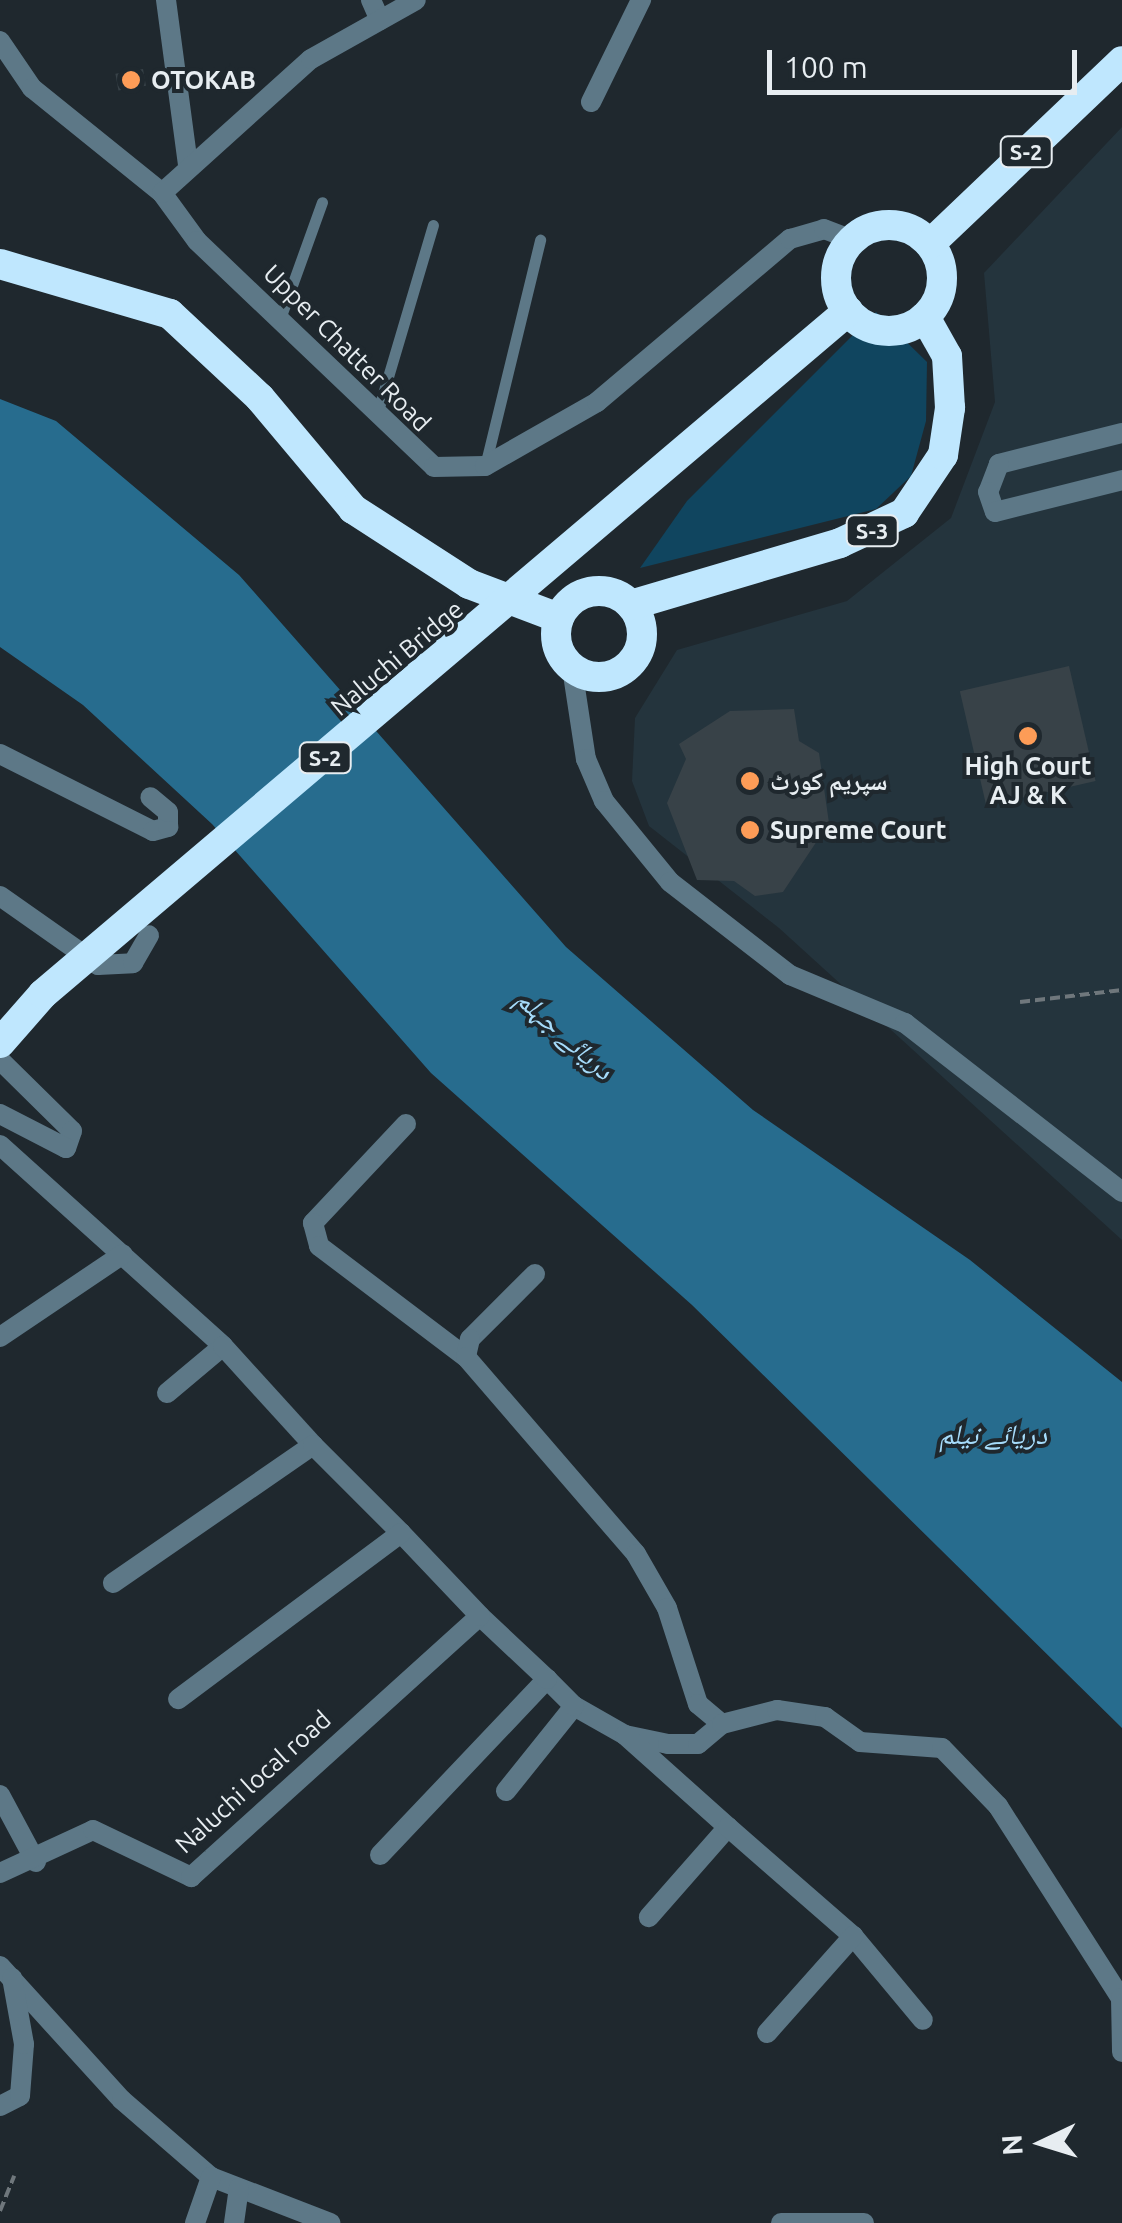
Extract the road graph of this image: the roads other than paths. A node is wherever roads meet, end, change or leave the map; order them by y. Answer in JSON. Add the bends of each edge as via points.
{"nodes":[{"id":1,"x":166,"y":0,"type":"edge"},
{"id":2,"x":371,"y":0,"type":"edge"},
{"id":3,"x":416,"y":0,"type":"edge"},
{"id":4,"x":641,"y":0,"type":"edge"},
{"id":5,"x":380,"y":20,"type":"junction"},
{"id":6,"x":0,"y":40,"type":"edge"},
{"id":7,"x":1122,"y":61,"type":"edge"},
{"id":8,"x":591,"y":102,"type":"dead end"},
{"id":9,"x":188,"y":164,"type":"junction"},
{"id":10,"x":162,"y":193,"type":"junction"},
{"id":11,"x":322,"y":202,"type":"dead end"},
{"id":12,"x":434,"y":226,"type":"dead end"},
{"id":13,"x":540,"y":240,"type":"dead end"},
{"id":14,"x":852,"y":240,"type":"junction"},
{"id":15,"x":930,"y":244,"type":"junction"},
{"id":16,"x":0,"y":264,"type":"edge"},
{"id":17,"x":848,"y":311,"type":"junction"},
{"id":18,"x":281,"y":316,"type":"junction"},
{"id":19,"x":925,"y":317,"type":"junction"},
{"id":20,"x":376,"y":414,"type":"junction"},
{"id":21,"x":1122,"y":433,"type":"edge"},
{"id":22,"x":486,"y":466,"type":"junction"},
{"id":23,"x":1122,"y":480,"type":"edge"},
{"id":24,"x":631,"y":606,"type":"junction"},
{"id":25,"x":558,"y":618,"type":"junction"},
{"id":26,"x":572,"y":668,"type":"junction"},
{"id":27,"x":0,"y":754,"type":"edge"},
{"id":28,"x":150,"y":797,"type":"dead end"},
{"id":29,"x":0,"y":896,"type":"edge"},
{"id":30,"x":149,"y":934,"type":"dead end"},
{"id":31,"x":0,"y":1043,"type":"edge"},
{"id":32,"x":0,"y":1060,"type":"edge"},
{"id":33,"x":0,"y":1114,"type":"edge"},
{"id":34,"x":406,"y":1124,"type":"dead end"},
{"id":35,"x":0,"y":1145,"type":"edge"},
{"id":36,"x":1122,"y":1192,"type":"edge"},
{"id":37,"x":123,"y":1254,"type":"junction"},
{"id":38,"x":535,"y":1274,"type":"dead end"},
{"id":39,"x":0,"y":1338,"type":"edge"},
{"id":40,"x":223,"y":1346,"type":"junction"},
{"id":41,"x":466,"y":1357,"type":"junction"},
{"id":42,"x":166,"y":1394,"type":"dead end"},
{"id":43,"x":313,"y":1445,"type":"junction"},
{"id":44,"x":401,"y":1533,"type":"junction"},
{"id":45,"x":112,"y":1583,"type":"dead end"},
{"id":46,"x":480,"y":1616,"type":"junction"},
{"id":47,"x":547,"y":1679,"type":"junction"},
{"id":48,"x":178,"y":1699,"type":"dead end"},
{"id":49,"x":574,"y":1706,"type":"junction"},
{"id":50,"x":722,"y":1724,"type":"junction"},
{"id":51,"x":624,"y":1735,"type":"junction"},
{"id":52,"x":506,"y":1791,"type":"dead end"},
{"id":53,"x":0,"y":1795,"type":"edge"},
{"id":54,"x":728,"y":1827,"type":"junction"},
{"id":55,"x":380,"y":1855,"type":"dead end"},
{"id":56,"x":36,"y":1862,"type":"junction"},
{"id":57,"x":0,"y":1873,"type":"edge"},
{"id":58,"x":649,"y":1917,"type":"dead end"},
{"id":59,"x":853,"y":1936,"type":"junction"},
{"id":60,"x":6,"y":1972,"type":"edge"},
{"id":61,"x":923,"y":2020,"type":"dead end"},
{"id":62,"x":767,"y":2033,"type":"dead end"},
{"id":63,"x":1122,"y":2052,"type":"edge"},
{"id":64,"x":0,"y":2106,"type":"edge"},
{"id":65,"x":210,"y":2177,"type":"junction"},
{"id":66,"x":239,"y":2188,"type":"junction"},
{"id":67,"x":195,"y":2223,"type":"edge"},
{"id":68,"x":234,"y":2223,"type":"edge"},
{"id":69,"x":330,"y":2223,"type":"edge"},
{"id":70,"x":780,"y":2223,"type":"edge"},
{"id":71,"x":864,"y":2223,"type":"edge"}],
"edges":[{"from":1,"to":9,"type":"street"},
{"from":2,"to":5,"type":"street"},
{"from":3,"to":5,"type":"street"},
{"from":4,"to":8,"type":"street"},
{"from":5,"to":9,"type":"street","via":[[311,59]]},
{"from":6,"to":10,"type":"street","name":"Upper Chatter Road","via":[[32,88]]},
{"from":7,"to":15,"type":"highway","number":"S-2"},
{"from":9,"to":10,"type":"street"},
{"from":10,"to":18,"type":"street","name":"Upper Chatter Road","via":[[198,241]]},
{"from":11,"to":18,"type":"lane"},
{"from":12,"to":20,"type":"lane"},
{"from":13,"to":22,"type":"lane"},
{"from":14,"to":15,"type":"highway","via":[[901,226]]},
{"from":14,"to":17,"type":"highway","via":[[836,271]]},
{"from":14,"to":22,"type":"street","name":"Upper Chatter Road","via":[[824,229],[790,239],[597,402]]},
{"from":15,"to":19,"type":"highway","via":[[942,276]]},
{"from":16,"to":25,"type":"highway","via":[[170,314],[237,374],[353,509],[469,584]]},
{"from":17,"to":19,"type":"highway","via":[[887,332]]},
{"from":17,"to":31,"type":"highway","name":"Naluchi Bridge","number":"S-2","via":[[656,481],[43,994]]},
{"from":18,"to":20,"type":"street","name":"Upper Chatter Road"},
{"from":19,"to":24,"type":"highway","number":"S-3","via":[[947,356],[950,408],[943,455],[904,514],[840,543]]},
{"from":20,"to":22,"type":"street","name":"Upper Chatter Road","via":[[434,467]]},
{"from":21,"to":23,"type":"street","via":[[999,464],[988,492],[995,512]]},
{"from":24,"to":25,"type":"highway","via":[[592,591]]},
{"from":24,"to":26,"type":"highway","via":[[642,632],[633,660],[597,677]]},
{"from":25,"to":26,"type":"highway","via":[[557,645]]},
{"from":26,"to":36,"type":"street","via":[[586,759],[604,802],[670,882],[790,976],[906,1023]]},
{"from":27,"to":28,"type":"street","via":[[154,831],[168,826],[168,812]]},
{"from":29,"to":30,"type":"street","via":[[98,965],[133,963]]},
{"from":32,"to":33,"type":"street","via":[[72,1131],[66,1148]]},
{"from":34,"to":41,"type":"street","via":[[313,1223],[319,1246]]},
{"from":35,"to":37,"type":"street"},
{"from":37,"to":39,"type":"street"},
{"from":37,"to":40,"type":"street"},
{"from":38,"to":41,"type":"street","via":[[470,1339]]},
{"from":40,"to":42,"type":"street"},
{"from":40,"to":43,"type":"street"},
{"from":41,"to":50,"type":"street","via":[[636,1554],[667,1608],[698,1704]]},
{"from":43,"to":44,"type":"street"},
{"from":43,"to":45,"type":"street"},
{"from":44,"to":46,"type":"street"},
{"from":44,"to":48,"type":"street"},
{"from":46,"to":47,"type":"street"},
{"from":46,"to":56,"type":"street","name":"Naluchi local road","via":[[191,1877],[93,1830]]},
{"from":47,"to":49,"type":"street"},
{"from":47,"to":55,"type":"street"},
{"from":49,"to":51,"type":"street"},
{"from":49,"to":52,"type":"street"},
{"from":50,"to":51,"type":"street","via":[[698,1744]]},
{"from":50,"to":63,"type":"street","via":[[777,1710],[825,1718],[860,1742],[942,1748],[998,1806],[1112,1983]]},
{"from":51,"to":54,"type":"street"},
{"from":53,"to":56,"type":"street"},
{"from":54,"to":58,"type":"street"},
{"from":54,"to":59,"type":"street"},
{"from":56,"to":57,"type":"street","name":"Naluchi local road"},
{"from":59,"to":61,"type":"street"},
{"from":59,"to":62,"type":"street"},
{"from":60,"to":64,"type":"street","via":[[24,2044],[20,2096]]},
{"from":60,"to":65,"type":"street","via":[[122,2100]]},
{"from":65,"to":66,"type":"street"},
{"from":65,"to":67,"type":"street"},
{"from":66,"to":68,"type":"street"},
{"from":66,"to":69,"type":"street"},
{"from":70,"to":71,"type":"street"}]}
